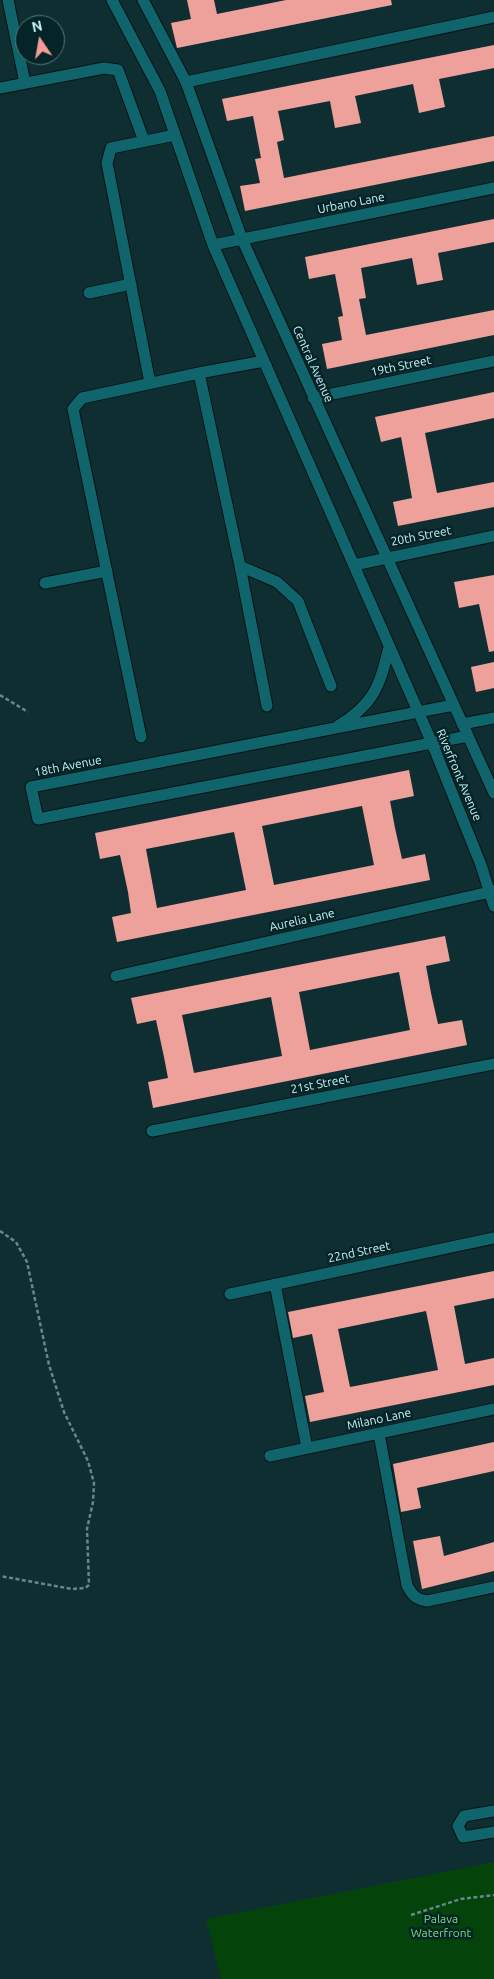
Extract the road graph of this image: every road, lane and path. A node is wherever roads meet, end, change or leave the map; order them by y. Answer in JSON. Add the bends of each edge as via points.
{"nodes":[{"id":1,"x":8,"y":0,"type":"edge"},
{"id":2,"x":112,"y":0,"type":"edge"},
{"id":3,"x":143,"y":0,"type":"edge"},
{"id":4,"x":494,"y":17,"type":"edge"},
{"id":5,"x":186,"y":82,"type":"junction"},
{"id":6,"x":25,"y":83,"type":"junction"},
{"id":7,"x":0,"y":88,"type":"edge"},
{"id":8,"x":175,"y":135,"type":"junction"},
{"id":9,"x":144,"y":141,"type":"junction"},
{"id":10,"x":494,"y":188,"type":"edge"},
{"id":11,"x":242,"y":239,"type":"junction"},
{"id":12,"x":213,"y":245,"type":"junction"},
{"id":13,"x":131,"y":284,"type":"junction"},
{"id":14,"x":89,"y":293,"type":"dead end"},
{"id":15,"x":494,"y":360,"type":"edge"},
{"id":16,"x":264,"y":361,"type":"junction"},
{"id":17,"x":199,"y":373,"type":"junction"},
{"id":18,"x":150,"y":383,"type":"junction"},
{"id":19,"x":313,"y":398,"type":"junction"},
{"id":20,"x":494,"y":536,"type":"edge"},
{"id":21,"x":386,"y":557,"type":"junction"},
{"id":22,"x":354,"y":565,"type":"junction"},
{"id":23,"x":240,"y":566,"type":"junction"},
{"id":24,"x":107,"y":571,"type":"junction"},
{"id":25,"x":45,"y":583,"type":"dead end"},
{"id":26,"x":389,"y":647,"type":"junction"},
{"id":27,"x":331,"y":686,"type":"dead end"},
{"id":28,"x":0,"y":695,"type":"edge"},
{"id":29,"x":268,"y":706,"type":"dead end"},
{"id":30,"x":454,"y":706,"type":"junction"},
{"id":31,"x":28,"y":712,"type":"dead end"},
{"id":32,"x":416,"y":713,"type":"junction"},
{"id":33,"x":494,"y":718,"type":"edge"},
{"id":34,"x":462,"y":724,"type":"junction"},
{"id":35,"x":330,"y":730,"type":"junction"},
{"id":36,"x":468,"y":736,"type":"junction"},
{"id":37,"x":141,"y":737,"type":"dead end"},
{"id":38,"x":432,"y":743,"type":"junction"},
{"id":39,"x":494,"y":793,"type":"edge"},
{"id":40,"x":492,"y":891,"type":"edge"},
{"id":41,"x":494,"y":906,"type":"edge"},
{"id":42,"x":116,"y":976,"type":"dead end"},
{"id":43,"x":494,"y":1064,"type":"edge"},
{"id":44,"x":152,"y":1131,"type":"dead end"},
{"id":45,"x":0,"y":1231,"type":"edge"},
{"id":46,"x":494,"y":1238,"type":"edge"},
{"id":47,"x":275,"y":1284,"type":"junction"},
{"id":48,"x":230,"y":1294,"type":"dead end"},
{"id":49,"x":494,"y":1408,"type":"edge"},
{"id":50,"x":379,"y":1434,"type":"junction"},
{"id":51,"x":307,"y":1448,"type":"junction"},
{"id":52,"x":270,"y":1456,"type":"dead end"},
{"id":53,"x":0,"y":1576,"type":"edge"},
{"id":54,"x":494,"y":1587,"type":"edge"},
{"id":55,"x":494,"y":1811,"type":"edge"},
{"id":56,"x":494,"y":1832,"type":"edge"},
{"id":57,"x":494,"y":1895,"type":"edge"},
{"id":58,"x":411,"y":1915,"type":"dead end"}],
"edges":[{"from":1,"to":6,"type":"street"},
{"from":2,"to":8,"type":"street","via":[[160,91]]},
{"from":3,"to":5,"type":"street","name":"Central Avenue"},
{"from":4,"to":5,"type":"street"},
{"from":5,"to":11,"type":"street","name":"Central Avenue"},
{"from":6,"to":7,"type":"street"},
{"from":6,"to":9,"type":"street","via":[[104,68],[118,70]]},
{"from":8,"to":9,"type":"street"},
{"from":8,"to":12,"type":"street"},
{"from":9,"to":13,"type":"street","via":[[111,148],[107,163]]},
{"from":10,"to":11,"type":"street","name":"Urbano Lane"},
{"from":11,"to":12,"type":"street","name":"Urbano Lane"},
{"from":11,"to":19,"type":"street","name":"Central Avenue"},
{"from":12,"to":16,"type":"street"},
{"from":13,"to":14,"type":"street"},
{"from":13,"to":18,"type":"street"},
{"from":15,"to":19,"type":"street","name":"19th Street"},
{"from":16,"to":17,"type":"street"},
{"from":16,"to":22,"type":"street"},
{"from":17,"to":18,"type":"street"},
{"from":17,"to":23,"type":"street"},
{"from":18,"to":24,"type":"street","via":[[82,398],[73,409]]},
{"from":19,"to":21,"type":"street","name":"Central Avenue"},
{"from":20,"to":21,"type":"street","name":"20th Street"},
{"from":21,"to":22,"type":"street","name":"20th Street"},
{"from":21,"to":30,"type":"street","name":"Central Avenue"},
{"from":22,"to":26,"type":"street"},
{"from":23,"to":27,"type":"street","via":[[277,582],[298,601]]},
{"from":23,"to":29,"type":"street"},
{"from":24,"to":25,"type":"street"},
{"from":24,"to":37,"type":"street"},
{"from":26,"to":32,"type":"street"},
{"from":26,"to":35,"type":"street","via":[[373,695],[361,711]]},
{"from":28,"to":31,"type":"path"},
{"from":30,"to":32,"type":"street","name":"18th Avenue"},
{"from":30,"to":34,"type":"street","name":"Central Avenue"},
{"from":32,"to":35,"type":"street","name":"18th Avenue"},
{"from":32,"to":38,"type":"street","name":"Riverfront Avenue"},
{"from":33,"to":34,"type":"street"},
{"from":34,"to":36,"type":"street","name":"Central Avenue"},
{"from":35,"to":38,"type":"street","name":"18th Avenue","via":[[31,787],[38,819]]},
{"from":36,"to":38,"type":"street","name":"18th Avenue"},
{"from":36,"to":39,"type":"street","name":"Riverfront Avenue"},
{"from":38,"to":40,"type":"street","name":"Riverfront Avenue"},
{"from":40,"to":41,"type":"street","name":"Riverfront Avenue"},
{"from":40,"to":42,"type":"street","name":"Aurelia Lane"},
{"from":43,"to":44,"type":"street","name":"21st Street"},
{"from":45,"to":53,"type":"path","via":[[16,1242],[27,1262],[48,1365],[64,1412],[88,1461],[94,1483],[94,1502],[86,1528],[89,1585],[72,1589]]},
{"from":46,"to":47,"type":"street","name":"22nd Street"},
{"from":47,"to":48,"type":"street","name":"22nd Street"},
{"from":47,"to":51,"type":"street"},
{"from":49,"to":50,"type":"street","name":"Milano Lane"},
{"from":50,"to":51,"type":"street","name":"Milano Lane"},
{"from":50,"to":54,"type":"street","via":[[411,1593],[416,1599],[427,1601]]},
{"from":51,"to":52,"type":"street","name":"Milano Lane"},
{"from":55,"to":56,"type":"street","via":[[464,1816],[458,1826],[463,1837]]},
{"from":57,"to":58,"type":"path","via":[[461,1899]]}]}
